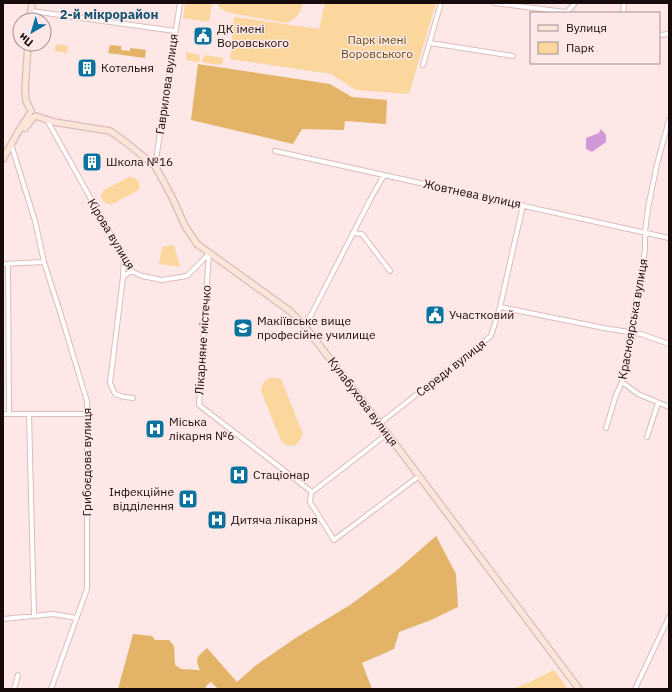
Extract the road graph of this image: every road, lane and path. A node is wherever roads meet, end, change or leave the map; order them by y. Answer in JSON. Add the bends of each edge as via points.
{"nodes":[{"id":1,"x":32,"y":3,"type":"edge"},
{"id":2,"x":180,"y":3,"type":"edge"},
{"id":3,"x":441,"y":3,"type":"edge"},
{"id":4,"x":494,"y":3,"type":"edge"},
{"id":5,"x":575,"y":3,"type":"edge"},
{"id":6,"x":528,"y":5,"type":"edge"},
{"id":7,"x":31,"y":11,"type":"joint"},
{"id":8,"x":175,"y":31,"type":"junction"},
{"id":9,"x":430,"y":43,"type":"junction"},
{"id":10,"x":27,"y":52,"type":"edge"},
{"id":11,"x":513,"y":56,"type":"dead end"},
{"id":12,"x":423,"y":65,"type":"dead end"},
{"id":13,"x":33,"y":115,"type":"junction"},
{"id":14,"x":46,"y":119,"type":"junction"},
{"id":15,"x":669,"y":120,"type":"edge"},
{"id":16,"x":11,"y":143,"type":"junction"},
{"id":17,"x":275,"y":151,"type":"dead end"},
{"id":18,"x":3,"y":159,"type":"edge"},
{"id":19,"x":155,"y":166,"type":"junction"},
{"id":20,"x":384,"y":175,"type":"junction"},
{"id":21,"x":523,"y":205,"type":"junction"},
{"id":22,"x":645,"y":232,"type":"junction"},
{"id":23,"x":353,"y":233,"type":"junction"},
{"id":24,"x":669,"y":238,"type":"edge"},
{"id":25,"x":209,"y":252,"type":"junction"},
{"id":26,"x":124,"y":258,"type":"junction"},
{"id":27,"x":44,"y":262,"type":"junction"},
{"id":28,"x":5,"y":264,"type":"edge"},
{"id":29,"x":131,"y":271,"type":"junction"},
{"id":30,"x":390,"y":271,"type":"dead end"},
{"id":31,"x":122,"y":277,"type":"junction"},
{"id":32,"x":500,"y":307,"type":"junction"},
{"id":33,"x":303,"y":324,"type":"junction"},
{"id":34,"x":631,"y":333,"type":"junction"},
{"id":35,"x":669,"y":344,"type":"edge"},
{"id":36,"x":622,"y":382,"type":"junction"},
{"id":37,"x":133,"y":398,"type":"dead end"},
{"id":38,"x":658,"y":403,"type":"junction"},
{"id":39,"x":669,"y":407,"type":"edge"},
{"id":40,"x":3,"y":414,"type":"edge"},
{"id":41,"x":9,"y":414,"type":"junction"},
{"id":42,"x":29,"y":414,"type":"junction"},
{"id":43,"x":87,"y":414,"type":"junction"},
{"id":44,"x":380,"y":424,"type":"junction"},
{"id":45,"x":606,"y":428,"type":"dead end"},
{"id":46,"x":387,"y":434,"type":"junction"},
{"id":47,"x":647,"y":438,"type":"dead end"},
{"id":48,"x":419,"y":476,"type":"junction"},
{"id":49,"x":312,"y":492,"type":"junction"},
{"id":50,"x":34,"y":616,"type":"junction"},
{"id":51,"x":669,"y":617,"type":"edge"},
{"id":52,"x":77,"y":618,"type":"junction"},
{"id":53,"x":3,"y":619,"type":"edge"},
{"id":54,"x":18,"y":675,"type":"dead end"},
{"id":55,"x":14,"y":689,"type":"edge"},
{"id":56,"x":51,"y":689,"type":"edge"},
{"id":57,"x":579,"y":689,"type":"edge"},
{"id":58,"x":635,"y":689,"type":"edge"}],
"edges":[{"from":1,"to":7,"type":"street"},
{"from":2,"to":8,"type":"street","name":"Гаврилова вулиця"},
{"from":3,"to":9,"type":"street"},
{"from":4,"to":6,"type":"street"},
{"from":5,"to":6,"type":"street","via":[[565,12]]},
{"from":7,"to":8,"type":"street"},
{"from":8,"to":19,"type":"street","name":"Гаврилова вулиця"},
{"from":9,"to":11,"type":"street"},
{"from":9,"to":12,"type":"street"},
{"from":10,"to":13,"type":"street","via":[[25,90],[26,101]]},
{"from":13,"to":14,"type":"street","name":"Кулабухова вулиця"},
{"from":13,"to":16,"type":"street"},
{"from":14,"to":19,"type":"street","name":"Кулабухова вулиця","via":[[110,131]]},
{"from":14,"to":26,"type":"street","name":"Кірова вулиця"},
{"from":15,"to":22,"type":"street","name":"Красноярська вулиця","via":[[657,164]]},
{"from":16,"to":18,"type":"street"},
{"from":16,"to":27,"type":"street","name":"Грибоєдова вулиця","via":[[36,221]]},
{"from":17,"to":20,"type":"street","name":"Жовтнева вулиця"},
{"from":19,"to":25,"type":"street","name":"Кулабухова вулиця","via":[[185,226],[197,244]]},
{"from":20,"to":21,"type":"street","name":"Жовтнева вулиця"},
{"from":20,"to":23,"type":"street"},
{"from":21,"to":22,"type":"street","name":"Жовтнева вулиця"},
{"from":21,"to":32,"type":"street","name":"Середи вулиця"},
{"from":22,"to":24,"type":"street","name":"Жовтнева вулиця"},
{"from":22,"to":34,"type":"street","name":"Красноярська вулиця","via":[[645,250]]},
{"from":23,"to":30,"type":"street","via":[[362,234]]},
{"from":23,"to":33,"type":"street","via":[[310,317]]},
{"from":25,"to":29,"type":"street","name":"Кірова вулиця","via":[[187,276],[162,280]]},
{"from":25,"to":33,"type":"street","name":"Кулабухова вулиця","via":[[290,310]]},
{"from":25,"to":49,"type":"street","name":"Лікарняне містечко","via":[[199,405]]},
{"from":26,"to":29,"type":"street","name":"Кірова вулиця"},
{"from":26,"to":31,"type":"street"},
{"from":27,"to":28,"type":"street"},
{"from":27,"to":43,"type":"street","name":"Грибоєдова вулиця","via":[[87,401]]},
{"from":28,"to":41,"type":"street"},
{"from":29,"to":31,"type":"street"},
{"from":31,"to":37,"type":"street","via":[[110,383],[115,394]]},
{"from":32,"to":34,"type":"street"},
{"from":32,"to":44,"type":"street","name":"Середи вулиця","via":[[491,336]]},
{"from":33,"to":44,"type":"street","name":"Кулабухова вулиця"},
{"from":34,"to":35,"type":"street"},
{"from":34,"to":36,"type":"street","name":"Красноярська вулиця"},
{"from":36,"to":38,"type":"street","via":[[638,394]]},
{"from":36,"to":45,"type":"street","name":"Красноярська вулиця"},
{"from":38,"to":39,"type":"street"},
{"from":38,"to":47,"type":"street"},
{"from":40,"to":41,"type":"street"},
{"from":41,"to":42,"type":"street"},
{"from":42,"to":43,"type":"street"},
{"from":42,"to":50,"type":"street"},
{"from":43,"to":52,"type":"street","name":"Грибоєдова вулиця","via":[[87,589]]},
{"from":44,"to":46,"type":"street","name":"Кулабухова вулиця"},
{"from":46,"to":48,"type":"street","name":"Кулабухова вулиця"},
{"from":46,"to":49,"type":"street"},
{"from":48,"to":49,"type":"street","via":[[334,540],[310,502]]},
{"from":48,"to":57,"type":"street","name":"Кулабухова вулиця"},
{"from":50,"to":52,"type":"street","via":[[53,614]]},
{"from":50,"to":53,"type":"street"},
{"from":51,"to":58,"type":"street"},
{"from":52,"to":56,"type":"street","name":"Грибоєдова вулиця"},
{"from":54,"to":55,"type":"street"}]}
